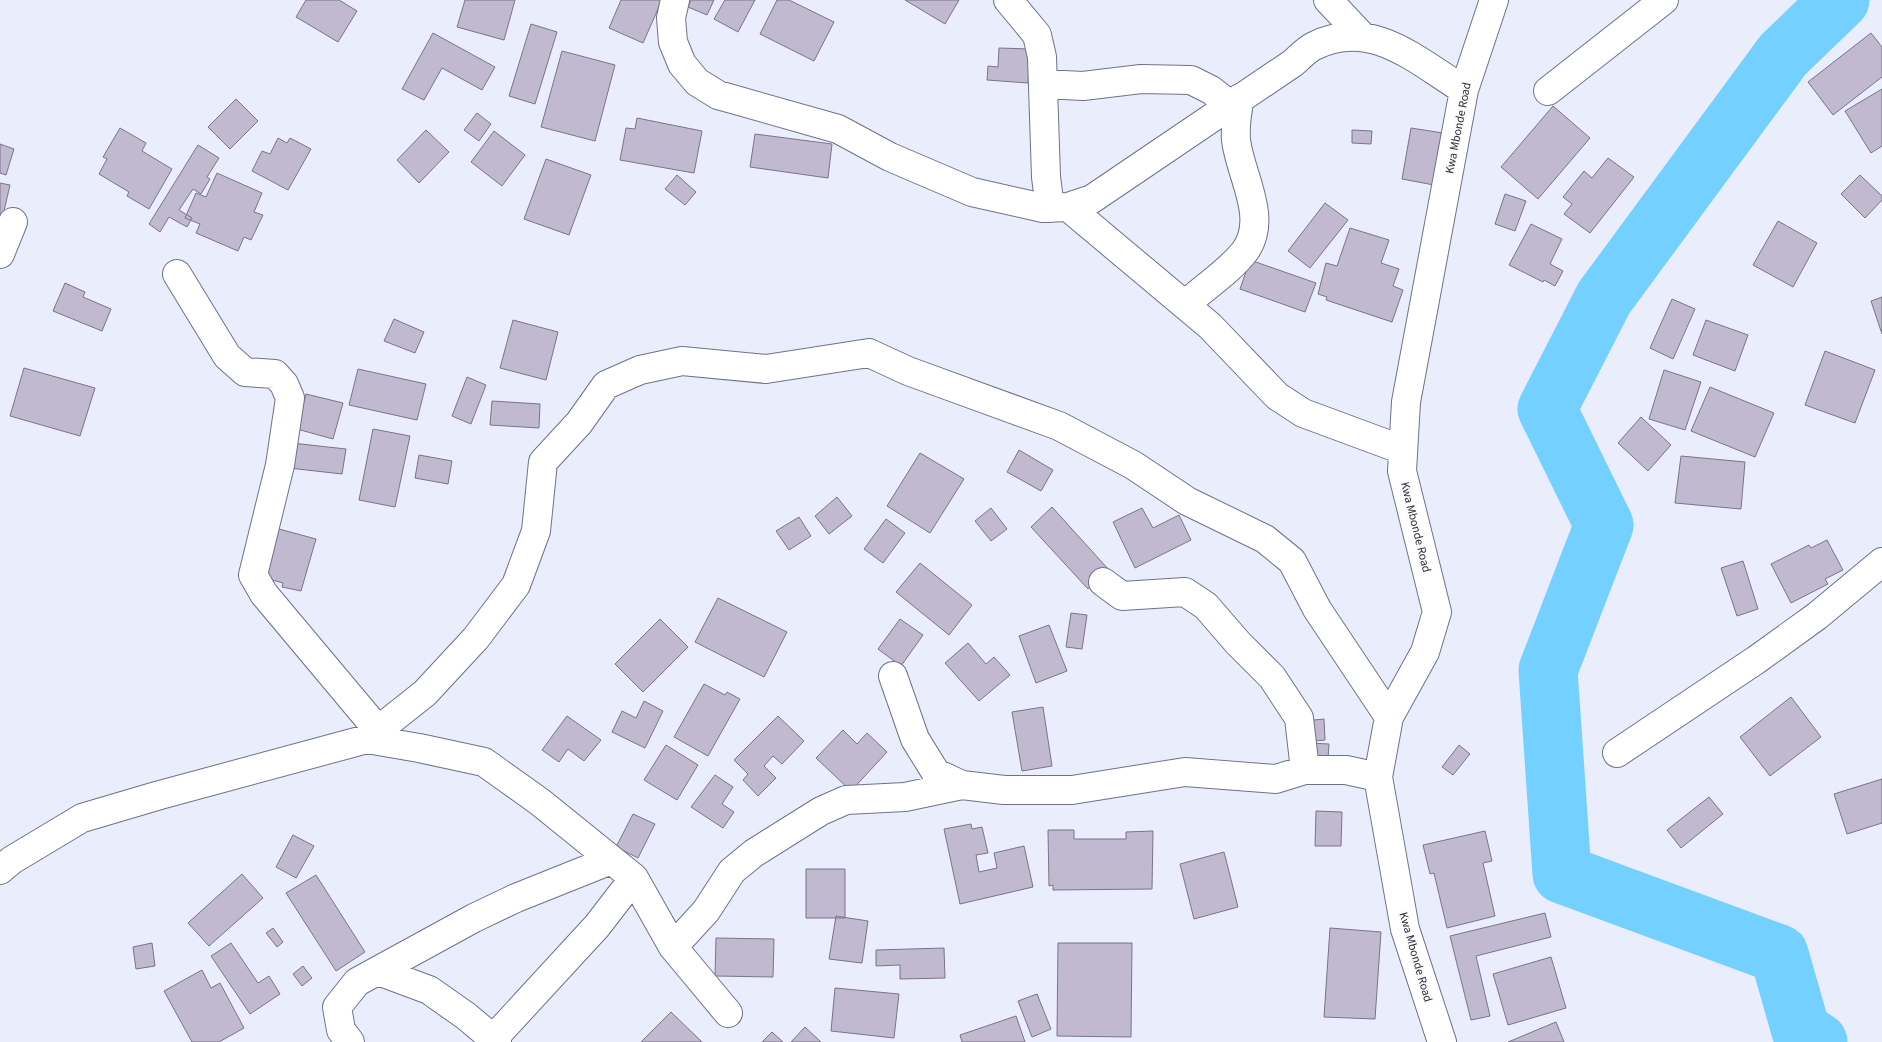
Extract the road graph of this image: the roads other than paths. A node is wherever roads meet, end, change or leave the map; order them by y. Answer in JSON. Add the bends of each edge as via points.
{"nodes":[{"id":1,"x":675,"y":0,"type":"edge"},
{"id":2,"x":1008,"y":0,"type":"edge"},
{"id":3,"x":1328,"y":0,"type":"edge"},
{"id":4,"x":1494,"y":0,"type":"edge"},
{"id":5,"x":1664,"y":0,"type":"edge"},
{"id":6,"x":1361,"y":35,"type":"junction"},
{"id":7,"x":1044,"y":84,"type":"junction"},
{"id":8,"x":1464,"y":90,"type":"junction"},
{"id":9,"x":1548,"y":91,"type":"dead end"},
{"id":10,"x":1235,"y":101,"type":"junction"},
{"id":11,"x":1059,"y":207,"type":"junction"},
{"id":12,"x":13,"y":222,"type":"dead end"},
{"id":13,"x":0,"y":254,"type":"edge"},
{"id":14,"x":176,"y":274,"type":"dead end"},
{"id":15,"x":1185,"y":304,"type":"junction"},
{"id":16,"x":1404,"y":450,"type":"junction"},
{"id":17,"x":1882,"y":562,"type":"edge"},
{"id":18,"x":1103,"y":582,"type":"dead end"},
{"id":19,"x":893,"y":676,"type":"dead end"},
{"id":20,"x":1389,"y":716,"type":"junction"},
{"id":21,"x":372,"y":735,"type":"junction"},
{"id":22,"x":1617,"y":753,"type":"dead end"},
{"id":23,"x":1305,"y":770,"type":"junction"},
{"id":24,"x":1378,"y":777,"type":"junction"},
{"id":25,"x":962,"y":785,"type":"junction"},
{"id":26,"x":611,"y":860,"type":"junction"},
{"id":27,"x":0,"y":870,"type":"edge"},
{"id":28,"x":634,"y":878,"type":"junction"},
{"id":29,"x":673,"y":947,"type":"junction"},
{"id":30,"x":378,"y":971,"type":"junction"},
{"id":31,"x":728,"y":1013,"type":"dead end"},
{"id":32,"x":495,"y":1040,"type":"edge"},
{"id":33,"x":350,"y":1042,"type":"edge"},
{"id":34,"x":1442,"y":1042,"type":"edge"}],
"edges":[{"from":1,"to":11,"type":"street","via":[[671,18],[673,42],[682,64],[697,82],[718,95],[838,129],[890,157],[972,192]]},
{"from":2,"to":7,"type":"street","via":[[1037,35]]},
{"from":3,"to":6,"type":"street"},
{"from":4,"to":8,"type":"street","name":"Kwa Mbonde Road"},
{"from":5,"to":9,"type":"street"},
{"from":6,"to":8,"type":"street","via":[[1384,41]]},
{"from":6,"to":10,"type":"street","via":[[1335,37],[1312,46]]},
{"from":7,"to":10,"type":"street","via":[[1083,86],[1141,79],[1191,80]]},
{"from":7,"to":11,"type":"street","via":[[1046,177]]},
{"from":8,"to":16,"type":"street","name":"Kwa Mbonde Road","via":[[1406,402]]},
{"from":10,"to":11,"type":"street","via":[[1092,199]]},
{"from":10,"to":15,"type":"street","via":[[1236,140],[1255,221],[1254,234],[1232,264]]},
{"from":11,"to":15,"type":"street"},
{"from":12,"to":13,"type":"street"},
{"from":14,"to":21,"type":"street","via":[[227,356],[245,372],[275,374],[290,398],[280,465],[253,575],[264,594]]},
{"from":15,"to":16,"type":"street","via":[[1278,396],[1303,413]]},
{"from":16,"to":20,"type":"street","name":"Kwa Mbonde Road","via":[[1402,471],[1437,612],[1425,652]]},
{"from":17,"to":22,"type":"street","via":[[1817,616],[1756,660]]},
{"from":18,"to":23,"type":"street","via":[[1122,596],[1185,592],[1206,606],[1272,677],[1299,718]]},
{"from":19,"to":25,"type":"street","via":[[915,739],[936,773]]},
{"from":20,"to":21,"type":"street","via":[[1317,609],[1292,561],[1265,539],[1187,501],[1133,465],[1059,426],[908,371],[869,353],[766,369],[682,361],[640,370],[606,384],[579,423],[543,462],[536,531],[516,585],[476,638],[425,693]]},
{"from":20,"to":24,"type":"street","name":"Kwa Mbonde Road"},
{"from":21,"to":26,"type":"street","via":[[484,762],[540,802]]},
{"from":21,"to":27,"type":"street","via":[[82,818]]},
{"from":23,"to":24,"type":"street","via":[[1346,770]]},
{"from":23,"to":25,"type":"street","via":[[1276,779],[1185,772],[1072,790],[1004,790]]},
{"from":24,"to":34,"type":"street","name":"Kwa Mbonde Road","via":[[1405,929]]},
{"from":25,"to":29,"type":"street","via":[[905,798],[846,800],[821,811],[754,852],[732,871],[706,911]]},
{"from":26,"to":28,"type":"street"},
{"from":26,"to":30,"type":"street","via":[[474,918]]},
{"from":28,"to":29,"type":"street"},
{"from":28,"to":32,"type":"street","via":[[597,926]]},
{"from":29,"to":31,"type":"street"},
{"from":30,"to":32,"type":"street","via":[[429,990]]},
{"from":30,"to":33,"type":"street","via":[[356,982],[337,1007],[341,1030]]}]}
